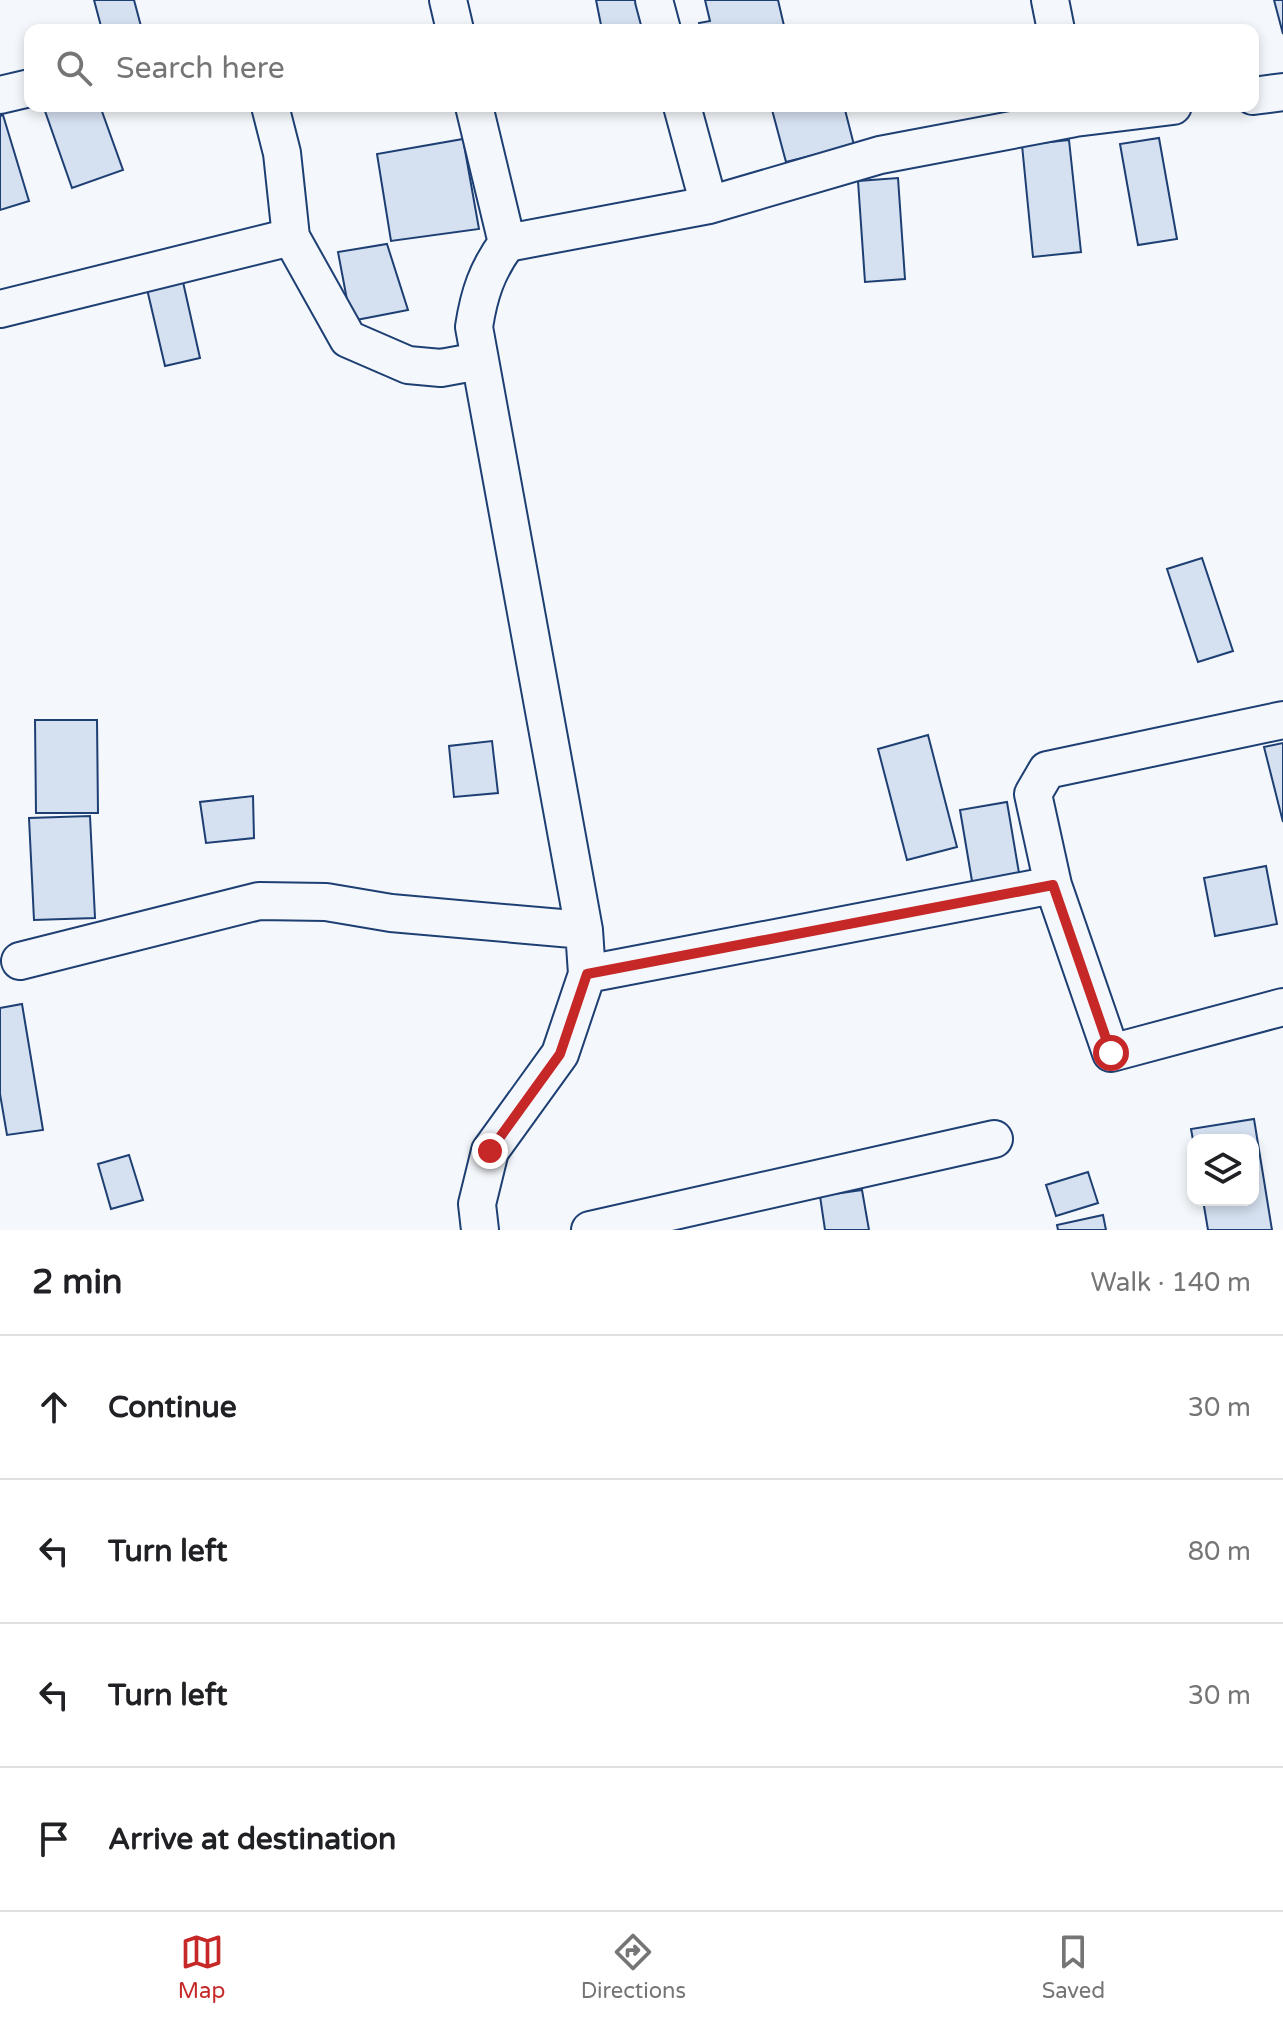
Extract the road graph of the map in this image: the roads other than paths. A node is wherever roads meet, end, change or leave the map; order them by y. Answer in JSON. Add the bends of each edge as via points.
{"nodes":[{"id":1,"x":448,"y":0,"type":"edge"},
{"id":2,"x":654,"y":0,"type":"edge"},
{"id":3,"x":1050,"y":0,"type":"edge"},
{"id":4,"x":454,"y":24,"type":"edge"},
{"id":5,"x":660,"y":24,"type":"edge"},
{"id":6,"x":1055,"y":24,"type":"edge"},
{"id":7,"x":24,"y":89,"type":"edge"},
{"id":8,"x":1283,"y":92,"type":"edge"},
{"id":9,"x":0,"y":95,"type":"edge"},
{"id":10,"x":1259,"y":95,"type":"edge"},
{"id":11,"x":272,"y":112,"type":"edge"},
{"id":12,"x":475,"y":112,"type":"edge"},
{"id":13,"x":684,"y":112,"type":"edge"},
{"id":14,"x":1074,"y":112,"type":"edge"},
{"id":15,"x":709,"y":205,"type":"junction"},
{"id":16,"x":291,"y":237,"type":"junction"},
{"id":17,"x":507,"y":243,"type":"junction"},
{"id":18,"x":0,"y":309,"type":"edge"},
{"id":19,"x":479,"y":361,"type":"junction"},
{"id":20,"x":1283,"y":720,"type":"edge"},
{"id":21,"x":1053,"y":885,"type":"junction"},
{"id":22,"x":584,"y":930,"type":"junction"},
{"id":23,"x":20,"y":961,"type":"dead end"},
{"id":24,"x":587,"y":974,"type":"junction"},
{"id":25,"x":1283,"y":1007,"type":"edge"},
{"id":26,"x":994,"y":1139,"type":"dead end"},
{"id":27,"x":480,"y":1230,"type":"edge"},
{"id":28,"x":590,"y":1230,"type":"edge"}],
"edges":[{"from":1,"to":4,"type":"street"},
{"from":2,"to":5,"type":"street"},
{"from":3,"to":6,"type":"street"},
{"from":7,"to":9,"type":"street"},
{"from":8,"to":10,"type":"street"},
{"from":11,"to":16,"type":"street","via":[[282,153]]},
{"from":12,"to":17,"type":"street"},
{"from":13,"to":15,"type":"street"},
{"from":14,"to":15,"type":"street","via":[[880,155]]},
{"from":15,"to":17,"type":"street"},
{"from":16,"to":18,"type":"street"},
{"from":16,"to":19,"type":"street","via":[[348,339],[408,365],[441,368]]},
{"from":17,"to":19,"type":"street","via":[[478,296],[474,327]]},
{"from":19,"to":22,"type":"street"},
{"from":20,"to":21,"type":"street","via":[[1047,770],[1033,794]]},
{"from":21,"to":24,"type":"street"},
{"from":21,"to":25,"type":"street","via":[[1111,1053]]},
{"from":22,"to":23,"type":"street","via":[[326,902],[259,901]]},
{"from":22,"to":24,"type":"street"},
{"from":24,"to":27,"type":"street","via":[[560,1054],[490,1151],[477,1204]]},
{"from":26,"to":28,"type":"street"}]}
